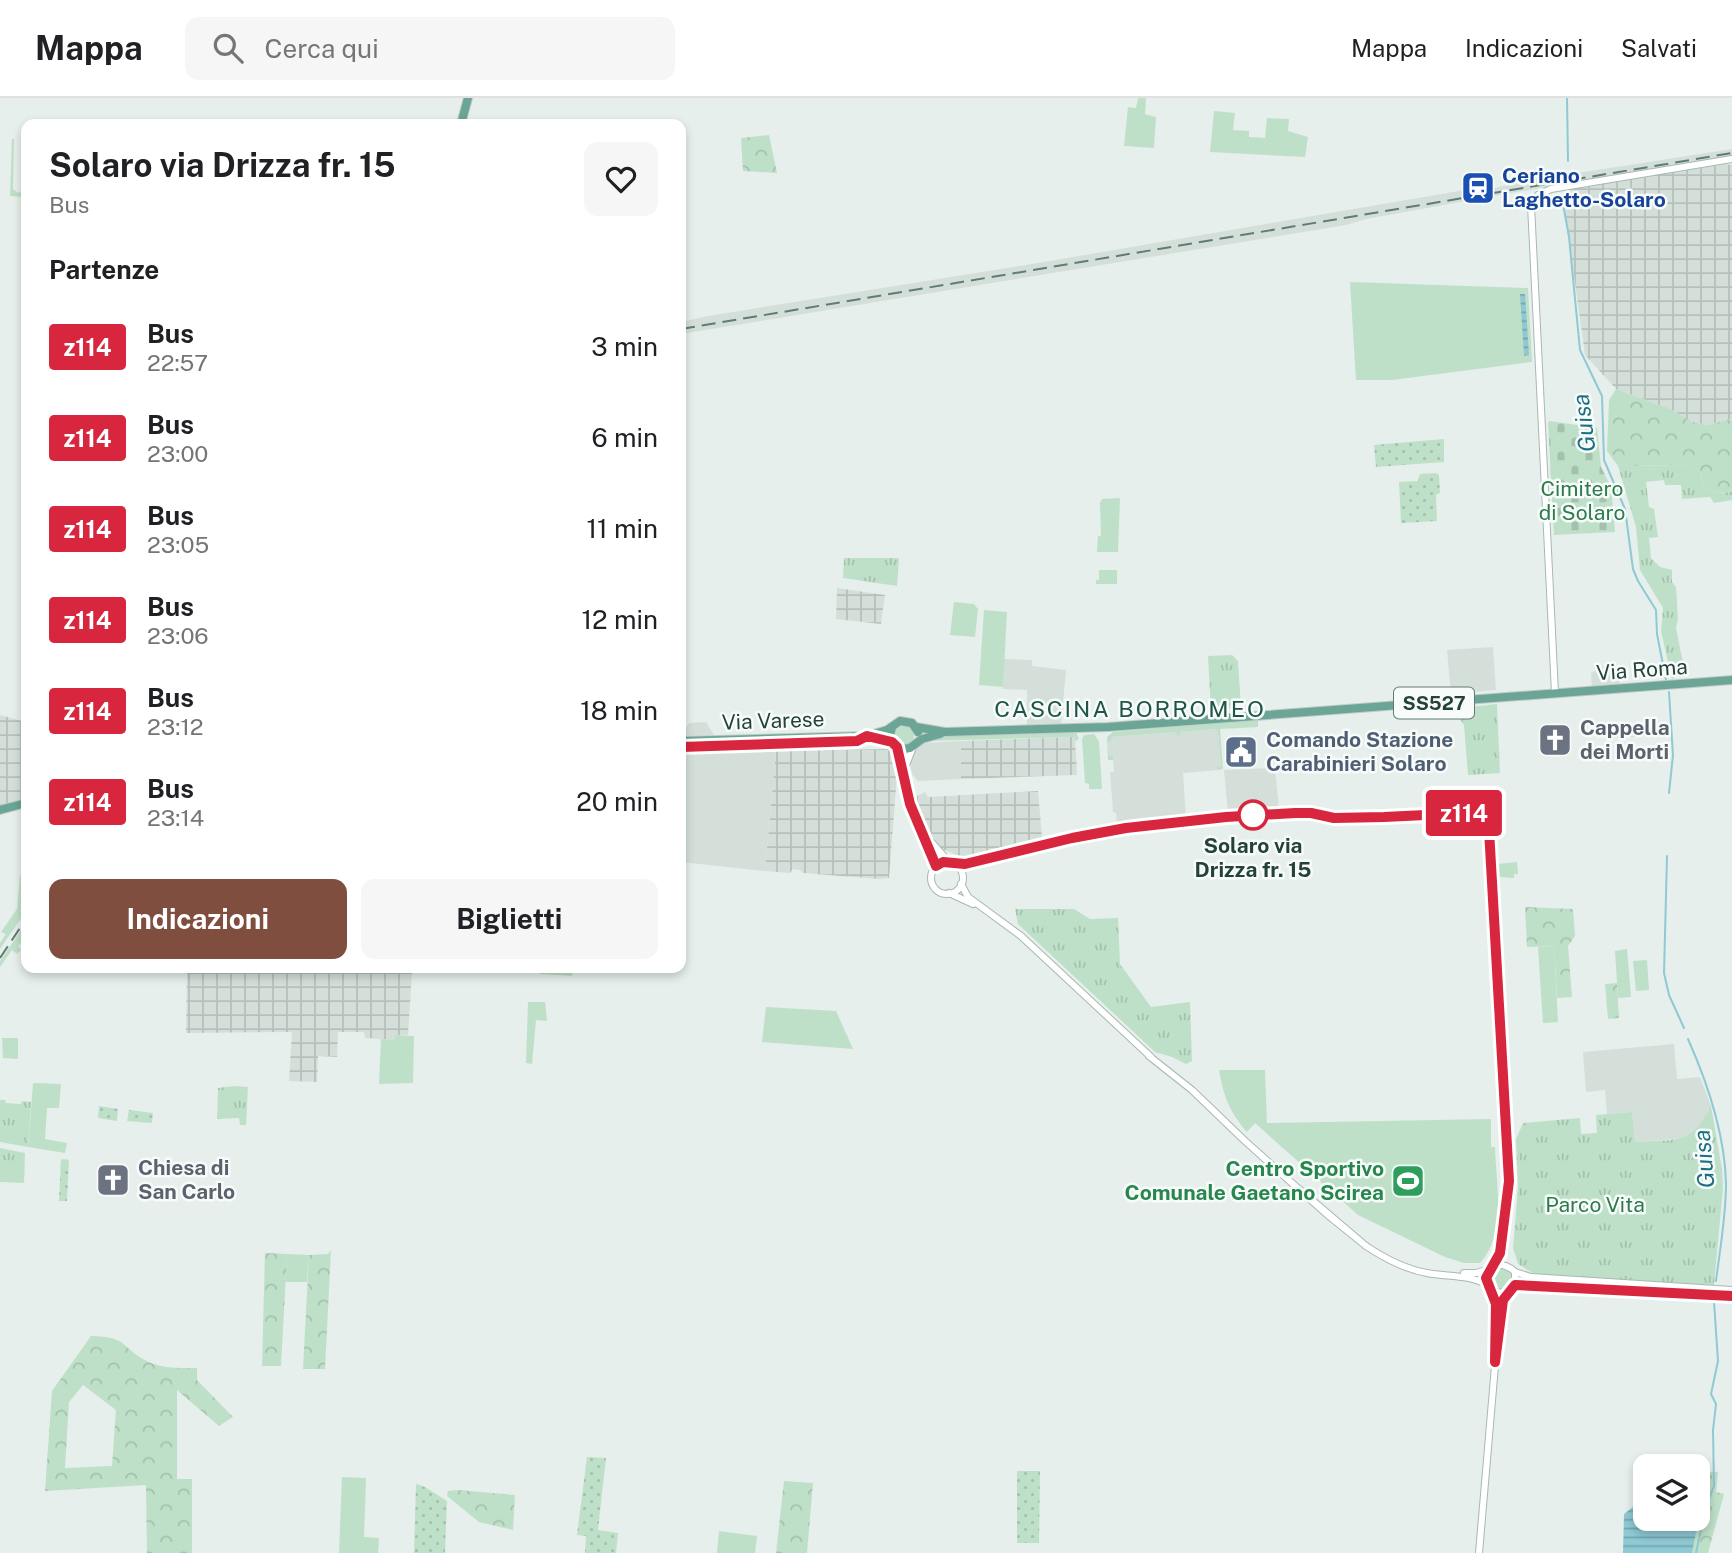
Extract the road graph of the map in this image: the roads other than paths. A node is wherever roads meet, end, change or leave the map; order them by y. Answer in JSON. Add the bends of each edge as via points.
{"nodes":[{"id":1,"x":468,"y":98,"type":"edge"},
{"id":2,"x":462,"y":119,"type":"edge"},
{"id":3,"x":1732,"y":159,"type":"edge"},
{"id":4,"x":1732,"y":680,"type":"edge"},
{"id":5,"x":1555,"y":693,"type":"junction"},
{"id":6,"x":892,"y":727,"type":"junction"},
{"id":7,"x":916,"y":727,"type":"junction"},
{"id":8,"x":945,"y":732,"type":"junction"},
{"id":9,"x":867,"y":736,"type":"junction"},
{"id":10,"x":686,"y":741,"type":"edge"},
{"id":11,"x":915,"y":743,"type":"junction"},
{"id":12,"x":894,"y":744,"type":"junction"},
{"id":13,"x":903,"y":772,"type":"junction"},
{"id":14,"x":21,"y":804,"type":"edge"},
{"id":15,"x":0,"y":810,"type":"edge"},
{"id":16,"x":920,"y":829,"type":"junction"},
{"id":17,"x":949,"y":862,"type":"junction"},
{"id":18,"x":936,"y":866,"type":"junction"},
{"id":19,"x":961,"y":884,"type":"junction"},
{"id":20,"x":949,"y":893,"type":"junction"},
{"id":21,"x":1003,"y":921,"type":"junction"},
{"id":22,"x":1406,"y":1267,"type":"junction"},
{"id":23,"x":1490,"y":1269,"type":"junction"},
{"id":24,"x":1515,"y":1272,"type":"junction"},
{"id":25,"x":1515,"y":1285,"type":"junction"},
{"id":26,"x":1491,"y":1289,"type":"junction"},
{"id":27,"x":1732,"y":1290,"type":"edge"},
{"id":28,"x":1506,"y":1293,"type":"junction"},
{"id":29,"x":1732,"y":1296,"type":"edge"},
{"id":30,"x":1495,"y":1362,"type":"junction"},
{"id":31,"x":1479,"y":1551,"type":"edge"}],
"edges":[{"from":1,"to":2,"type":"main road"},
{"from":3,"to":5,"type":"street","via":[[1551,189],[1541,192],[1531,205]]},
{"from":4,"to":5,"type":"main road","name":"Via Roma","number":"SS527"},
{"from":5,"to":8,"type":"main road","number":"SS527","via":[[1080,729]]},
{"from":6,"to":7,"type":"main road","number":"SS527","via":[[905,721]]},
{"from":6,"to":9,"type":"main road","name":"Via Varese","number":"SS527"},
{"from":6,"to":12,"type":"main road"},
{"from":7,"to":8,"type":"main road","number":"SS527"},
{"from":7,"to":11,"type":"main road"},
{"from":8,"to":11,"type":"main road","number":"SS527"},
{"from":9,"to":10,"type":"main road","name":"Via Varese","number":"SS527"},
{"from":9,"to":12,"type":"main road","name":"Via Varese","number":"SS527"},
{"from":11,"to":12,"type":"main road","number":"SS527","via":[[905,749]]},
{"from":11,"to":13,"type":"street"},
{"from":12,"to":13,"type":"street"},
{"from":13,"to":16,"type":"street"},
{"from":14,"to":15,"type":"main road"},
{"from":16,"to":17,"type":"street"},
{"from":16,"to":18,"type":"street"},
{"from":17,"to":18,"type":"street"},
{"from":17,"to":19,"type":"street","via":[[962,872]]},
{"from":18,"to":20,"type":"street","via":[[932,883],[940,892]]},
{"from":19,"to":20,"type":"street"},
{"from":19,"to":21,"type":"street","via":[[968,897]]},
{"from":20,"to":21,"type":"street"},
{"from":21,"to":22,"type":"street","via":[[1298,1188],[1366,1246]]},
{"from":22,"to":23,"type":"street","via":[[1470,1274]]},
{"from":22,"to":26,"type":"street","via":[[1472,1278]]},
{"from":23,"to":24,"type":"street","via":[[1501,1264]]},
{"from":23,"to":26,"type":"street","via":[[1486,1278]]},
{"from":24,"to":25,"type":"street"},
{"from":24,"to":27,"type":"street","via":[[1531,1277]]},
{"from":25,"to":28,"type":"street"},
{"from":25,"to":29,"type":"street"},
{"from":26,"to":28,"type":"street"},
{"from":26,"to":30,"type":"street","via":[[1496,1304]]},
{"from":28,"to":30,"type":"street"},
{"from":30,"to":31,"type":"street"}]}
